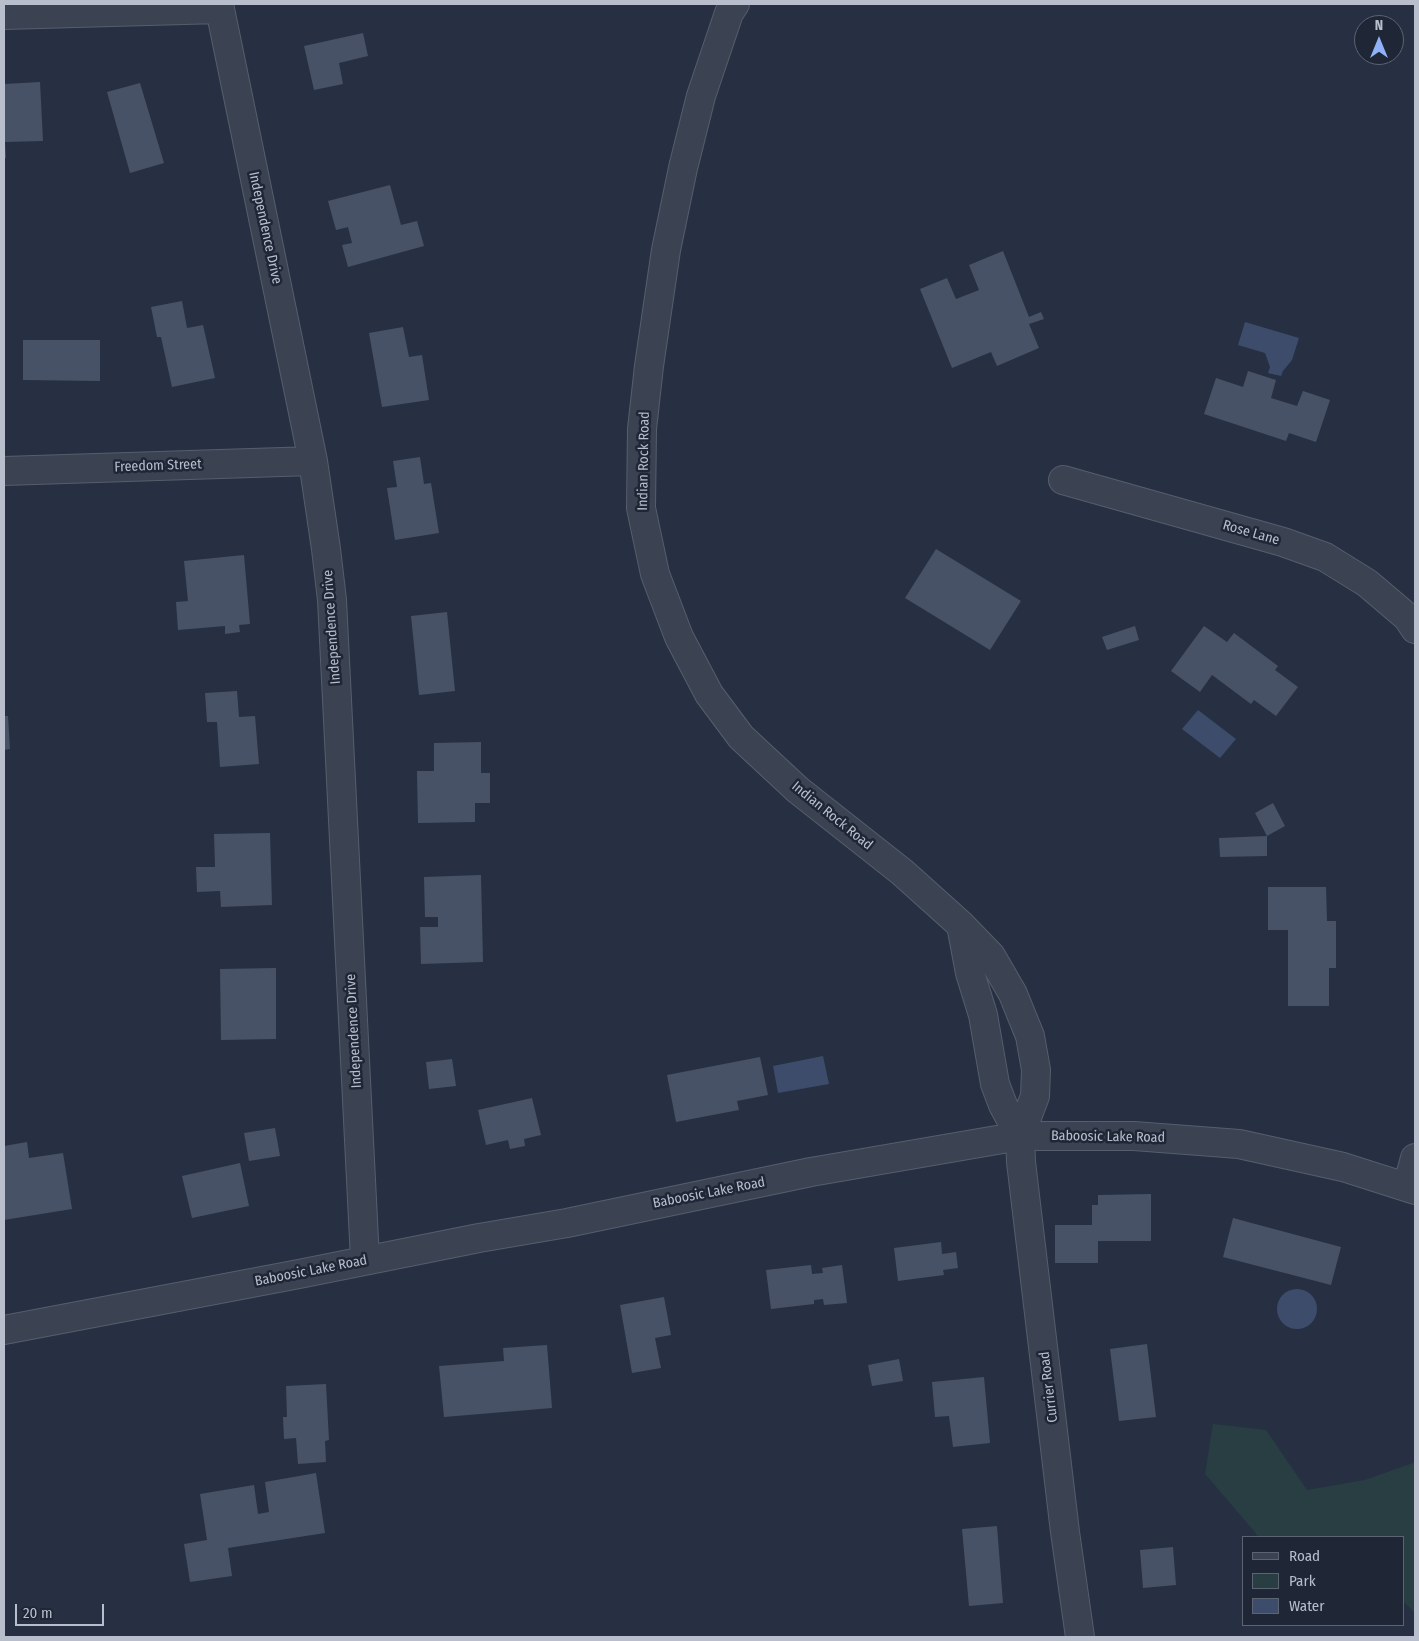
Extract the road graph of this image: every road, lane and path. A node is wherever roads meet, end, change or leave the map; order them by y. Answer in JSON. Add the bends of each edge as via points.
{"nodes":[{"id":1,"x":735,"y":4,"type":"edge"},
{"id":2,"x":220,"y":7,"type":"edge"},
{"id":3,"x":4,"y":15,"type":"edge"},
{"id":4,"x":313,"y":461,"type":"junction"},
{"id":5,"x":4,"y":471,"type":"edge"},
{"id":6,"x":1063,"y":480,"type":"dead end"},
{"id":7,"x":1415,"y":629,"type":"edge"},
{"id":8,"x":961,"y":925,"type":"junction"},
{"id":9,"x":1020,"y":1136,"type":"junction"},
{"id":10,"x":1415,"y":1158,"type":"edge"},
{"id":11,"x":1411,"y":1189,"type":"edge"},
{"id":12,"x":366,"y":1260,"type":"junction"},
{"id":13,"x":4,"y":1330,"type":"edge"},
{"id":14,"x":1080,"y":1637,"type":"edge"}],
"edges":[{"from":1,"to":8,"type":"street","name":"Indian Rock Road","via":[[729,13],[701,96],[666,250],[642,428],[641,508],[655,574],[679,637],[709,694],[741,737],[798,790],[902,872]]},
{"from":2,"to":3,"type":"street"},
{"from":2,"to":4,"type":"street","name":"Independence Drive"},
{"from":4,"to":5,"type":"street","name":"Freedom Street"},
{"from":4,"to":12,"type":"street","name":"Independence Drive","via":[[332,600]]},
{"from":6,"to":7,"type":"street","name":"Rose Lane","via":[[1283,542],[1325,557],[1367,583],[1407,617]]},
{"from":8,"to":9,"type":"street","via":[[983,1015],[995,1084]]},
{"from":8,"to":9,"type":"street","name":"Indian Rock Road","via":[[991,956],[1013,994],[1030,1036],[1036,1070],[1035,1096]]},
{"from":9,"to":11,"type":"street","name":"Baboosic Lake Road","via":[[1134,1136],[1239,1144],[1343,1167]]},
{"from":9,"to":12,"type":"street","name":"Baboosic Lake Road","via":[[820,1170],[567,1223]]},
{"from":9,"to":14,"type":"street","name":"Currier Road"},
{"from":10,"to":11,"type":"street"},
{"from":12,"to":13,"type":"street","name":"Baboosic Lake Road"}]}
